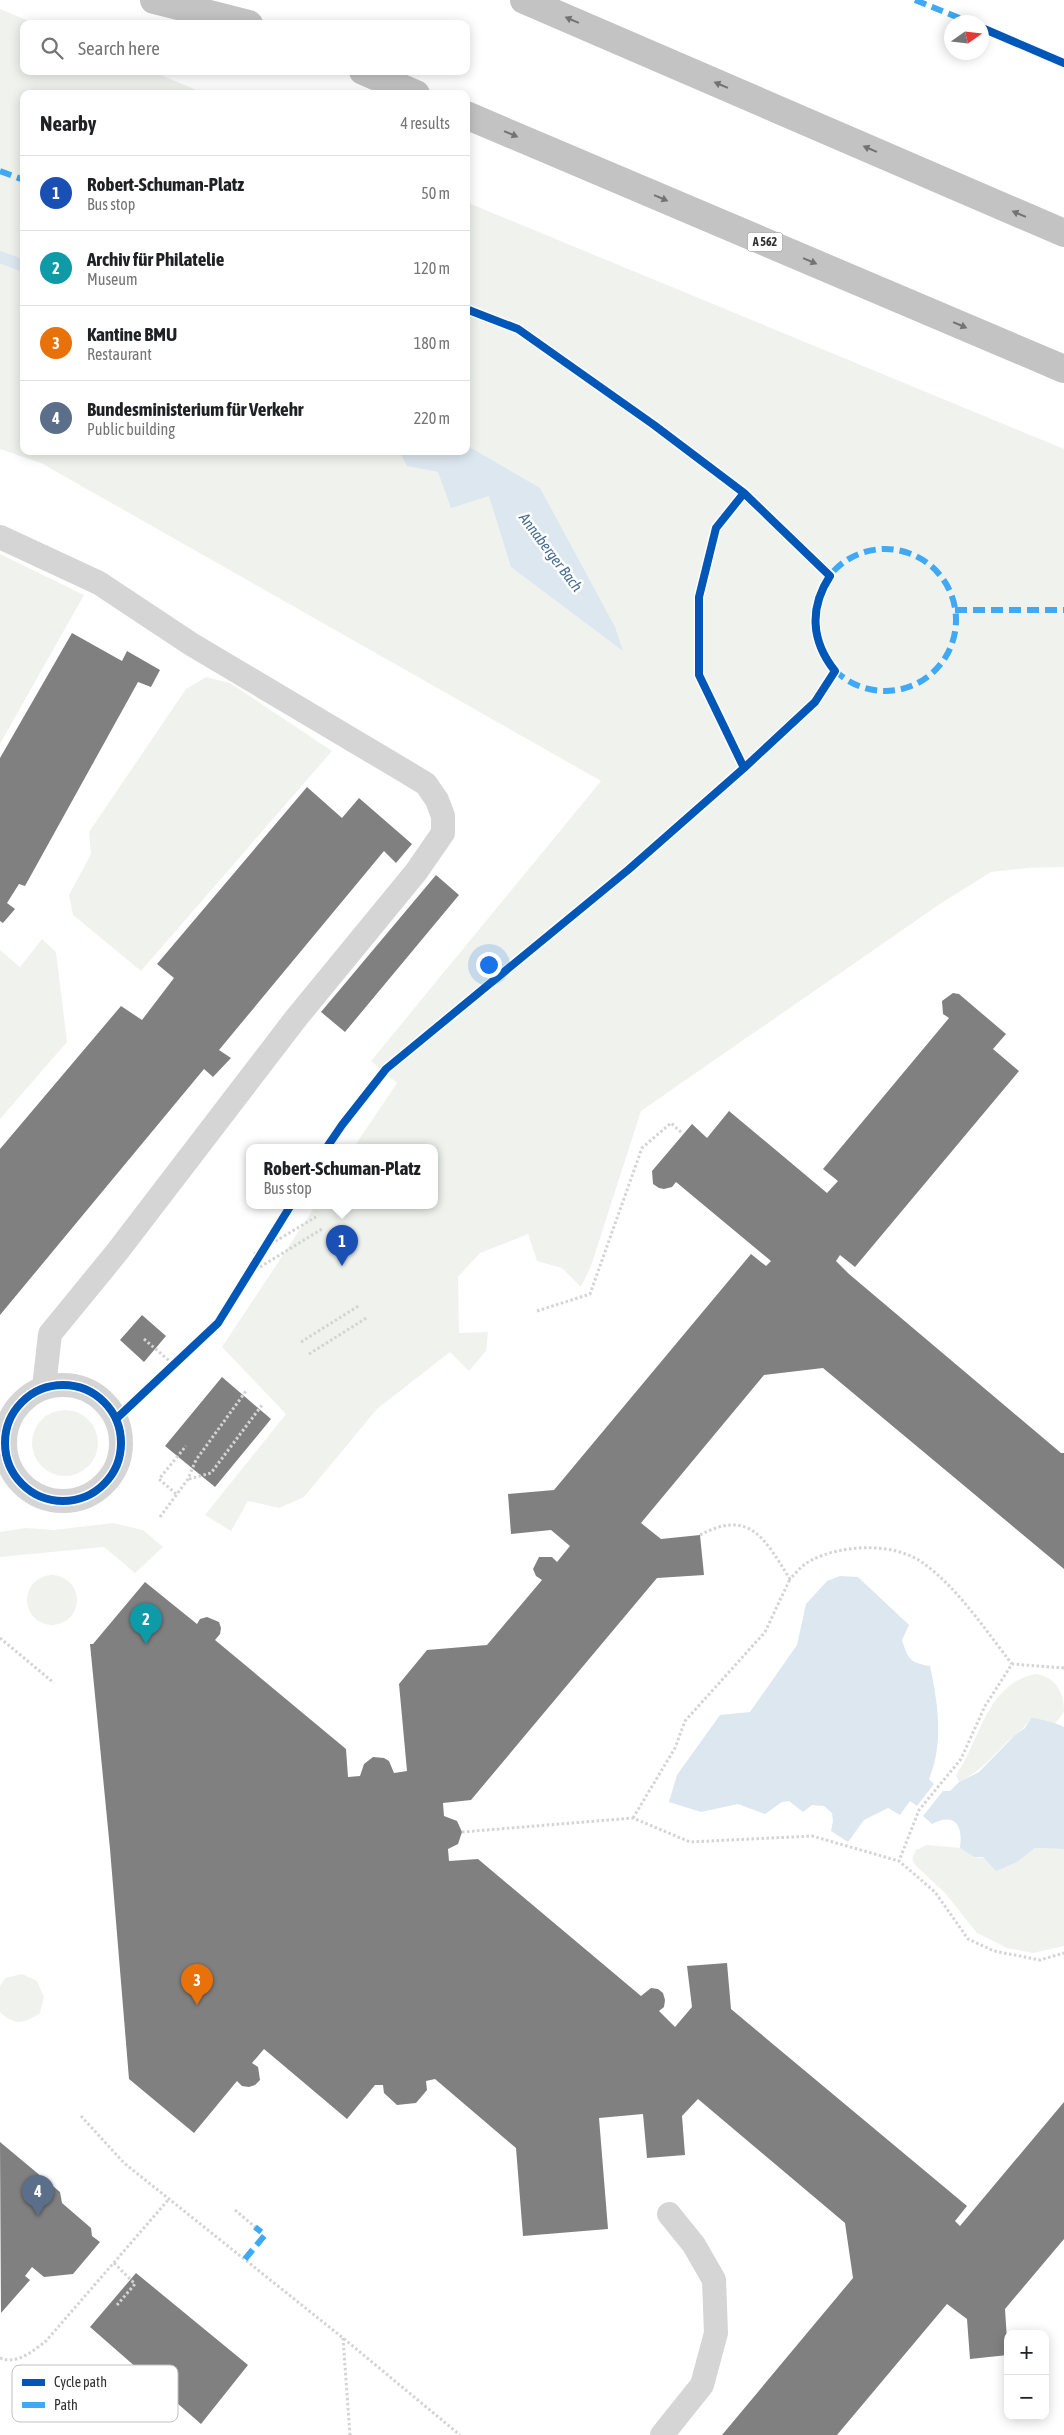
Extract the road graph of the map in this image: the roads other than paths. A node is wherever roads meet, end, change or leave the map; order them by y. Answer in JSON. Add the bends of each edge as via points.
{"nodes":[{"id":1,"x":154,"y":0,"type":"edge"},
{"id":2,"x":200,"y":0,"type":"edge"},
{"id":3,"x":524,"y":0,"type":"edge"},
{"id":4,"x":234,"y":20,"type":"edge"},
{"id":5,"x":242,"y":20,"type":"edge"},
{"id":6,"x":372,"y":75,"type":"edge"},
{"id":7,"x":407,"y":90,"type":"edge"},
{"id":8,"x":470,"y":117,"type":"edge"},
{"id":9,"x":1064,"y":233,"type":"edge"},
{"id":10,"x":1064,"y":369,"type":"edge"},
{"id":11,"x":0,"y":537,"type":"edge"},
{"id":12,"x":44,"y":1387,"type":"junction"},
{"id":13,"x":6,"y":1475,"type":"edge"},
{"id":14,"x":669,"y":2214,"type":"dead end"},
{"id":15,"x":662,"y":2435,"type":"edge"}],
"edges":[{"from":1,"to":4,"type":"highway"},
{"from":2,"to":5,"type":"highway"},
{"from":9,"to":3,"type":"highway","one_way":true},
{"from":6,"to":7,"type":"highway"},
{"from":8,"to":10,"type":"highway","number":"A 562","one_way":true},
{"from":11,"to":12,"type":"lane","via":[[100,583],[191,644],[426,784],[443,816],[443,833],[416,872],[296,1017],[117,1252],[50,1334]]},
{"from":12,"to":13,"type":"lane","via":[[26,1397],[12,1413],[5,1433]]},
{"from":12,"to":13,"type":"lane","via":[[64,1384],[85,1389],[104,1401],[116,1419],[121,1437],[119,1457],[112,1475],[98,1489],[81,1498],[62,1501],[43,1498]]},
{"from":14,"to":15,"type":"lane","via":[[694,2245],[714,2280],[716,2333],[702,2385]]}]}
